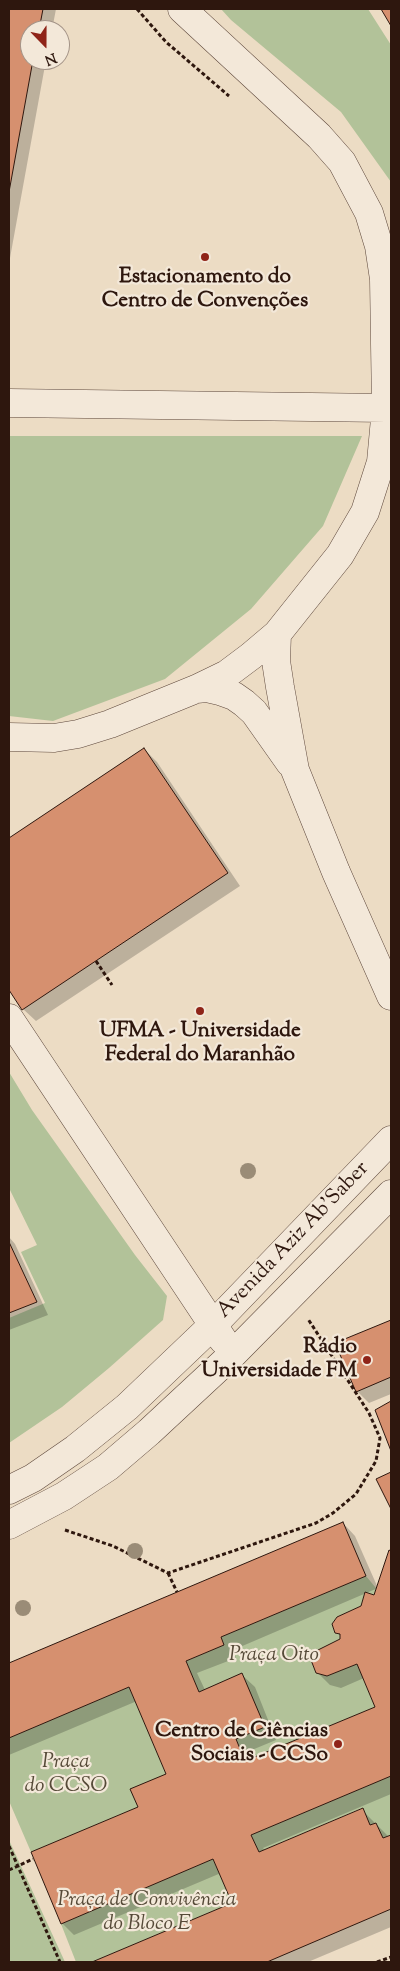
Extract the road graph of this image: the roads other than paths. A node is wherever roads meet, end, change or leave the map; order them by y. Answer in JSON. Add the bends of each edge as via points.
{"nodes":[{"id":1,"x":182,"y":9,"type":"edge"},
{"id":2,"x":9,"y":403,"type":"edge"},
{"id":3,"x":386,"y":408,"type":"junction"},
{"id":4,"x":277,"y":634,"type":"junction"},
{"id":5,"x":196,"y":689,"type":"junction"},
{"id":6,"x":9,"y":737,"type":"edge"},
{"id":7,"x":295,"y":770,"type":"junction"},
{"id":8,"x":391,"y":996,"type":"edge"},
{"id":9,"x":9,"y":1018,"type":"edge"},
{"id":10,"x":391,"y":1140,"type":"edge"},
{"id":11,"x":391,"y":1194,"type":"edge"},
{"id":12,"x":213,"y":1325,"type":"junction"},
{"id":13,"x":232,"y":1354,"type":"junction"},
{"id":14,"x":9,"y":1490,"type":"edge"},
{"id":15,"x":9,"y":1525,"type":"edge"}],
"edges":[{"from":1,"to":3,"type":"street","via":[[319,136],[342,162],[369,213],[379,246],[384,280]]},
{"from":2,"to":3,"type":"street"},
{"from":3,"to":4,"type":"street","via":[[381,462],[365,512],[340,555]]},
{"from":4,"to":5,"type":"street","via":[[227,674]]},
{"from":4,"to":7,"type":"street","via":[[276,661]]},
{"from":5,"to":6,"type":"street","via":[[78,734],[54,738]]},
{"from":5,"to":7,"type":"street","via":[[220,691],[244,703],[254,712]]},
{"from":7,"to":8,"type":"street"},
{"from":9,"to":12,"type":"street"},
{"from":10,"to":12,"type":"street","name":"Avenida Aziz Ab'Saber"},
{"from":11,"to":13,"type":"street","name":"Avenida Aziz Ab'Saber"},
{"from":12,"to":13,"type":"street"},
{"from":12,"to":14,"type":"street","name":"Avenida Aziz Ab'Saber","via":[[127,1407],[90,1437],[32,1478]]},
{"from":13,"to":15,"type":"street","name":"Avenida Aziz Ab'Saber","via":[[108,1467],[64,1496]]}]}
